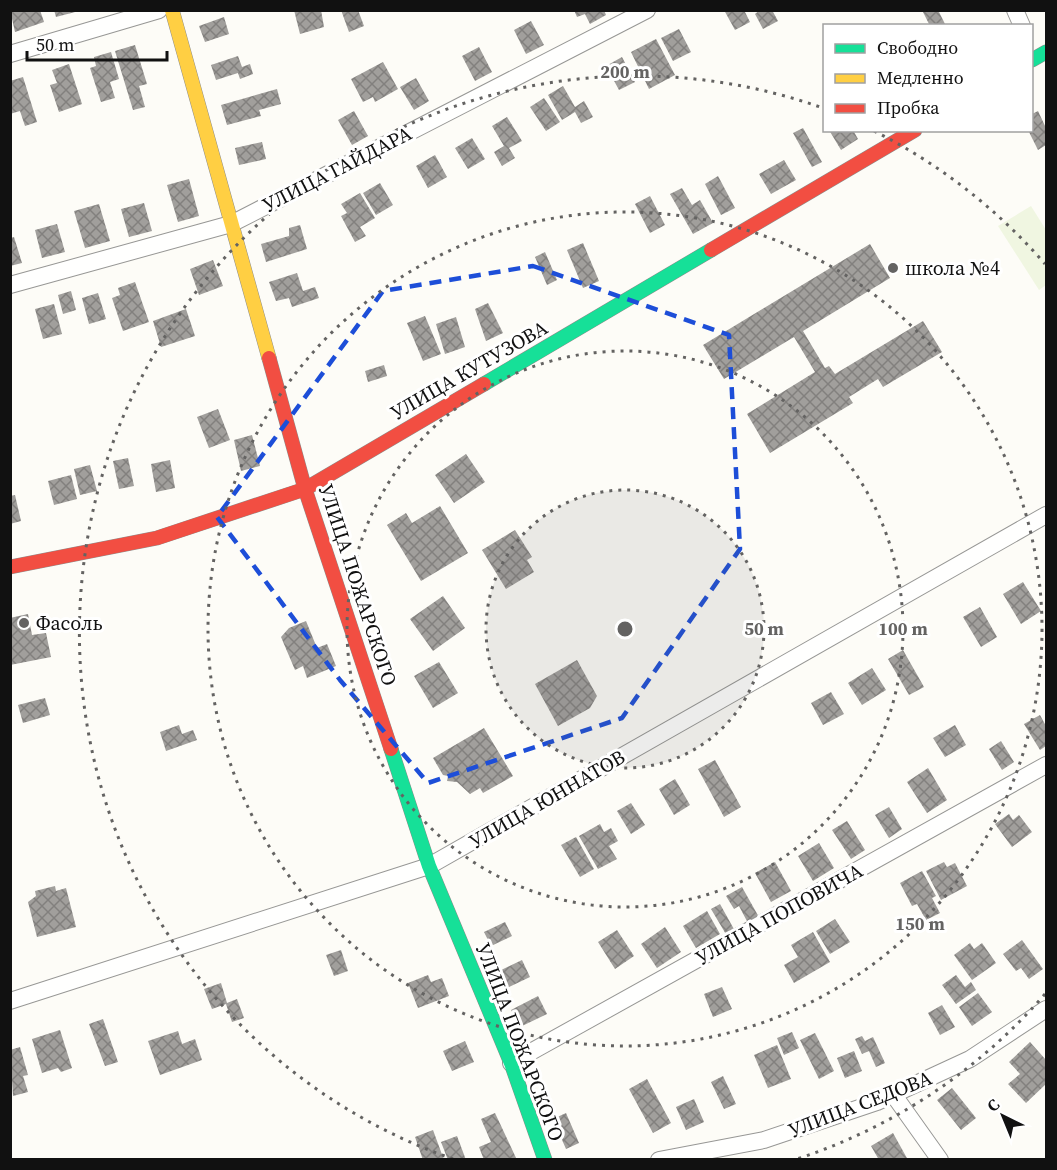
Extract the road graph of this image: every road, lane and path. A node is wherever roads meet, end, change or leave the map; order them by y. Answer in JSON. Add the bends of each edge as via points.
{"nodes":[{"id":1,"x":159,"y":10,"type":"edge"},
{"id":2,"x":172,"y":10,"type":"edge"},
{"id":3,"x":647,"y":10,"type":"edge"},
{"id":4,"x":1015,"y":10,"type":"edge"},
{"id":5,"x":1021,"y":24,"type":"edge"},
{"id":6,"x":10,"y":54,"type":"edge"},
{"id":7,"x":912,"y":132,"type":"edge"},
{"id":8,"x":231,"y":224,"type":"junction"},
{"id":9,"x":10,"y":285,"type":"edge"},
{"id":10,"x":305,"y":489,"type":"junction"},
{"id":11,"x":1047,"y":515,"type":"edge"},
{"id":12,"x":10,"y":567,"type":"edge"},
{"id":13,"x":1047,"y":765,"type":"edge"},
{"id":14,"x":429,"y":866,"type":"junction"},
{"id":15,"x":10,"y":1001,"type":"edge"},
{"id":16,"x":1047,"y":1009,"type":"edge"},
{"id":17,"x":510,"y":1063,"type":"junction"},
{"id":18,"x":893,"y":1094,"type":"junction"},
{"id":19,"x":545,"y":1160,"type":"edge"},
{"id":20,"x":659,"y":1160,"type":"edge"},
{"id":21,"x":940,"y":1160,"type":"edge"}],
"edges":[{"from":1,"to":6,"type":"street"},
{"from":2,"to":8,"type":"street","name":"УЛИЦА ПОЖАРСКОГО"},
{"from":3,"to":8,"type":"street","name":"УЛИЦА ГАЙДАРА"},
{"from":4,"to":5,"type":"street"},
{"from":7,"to":10,"type":"street","name":"УЛИЦА КУТУЗОВА"},
{"from":8,"to":9,"type":"street","name":"УЛИЦА ГАЙДАРА"},
{"from":8,"to":10,"type":"street","name":"УЛИЦА ПОЖАРСКОГО"},
{"from":10,"to":12,"type":"street","name":"УЛИЦА КУТУЗОВА","via":[[157,538]]},
{"from":10,"to":14,"type":"street","name":"УЛИЦА ПОЖАРСКОГО"},
{"from":11,"to":14,"type":"street","name":"УЛИЦА ЮННАТОВ"},
{"from":13,"to":17,"type":"street","name":"УЛИЦА ПОПОВИЧА"},
{"from":14,"to":15,"type":"street","name":"УЛИЦА ЮННАТОВ"},
{"from":14,"to":17,"type":"street","name":"УЛИЦА ПОЖАРСКОГО"},
{"from":16,"to":18,"type":"street","name":"УЛИЦА СЕДОВА","via":[[970,1059]]},
{"from":17,"to":19,"type":"street","name":"УЛИЦА ПОЖАРСКОГО"},
{"from":18,"to":20,"type":"street","name":"УЛИЦА СЕДОВА","via":[[764,1140]]},
{"from":18,"to":21,"type":"street"}]}
